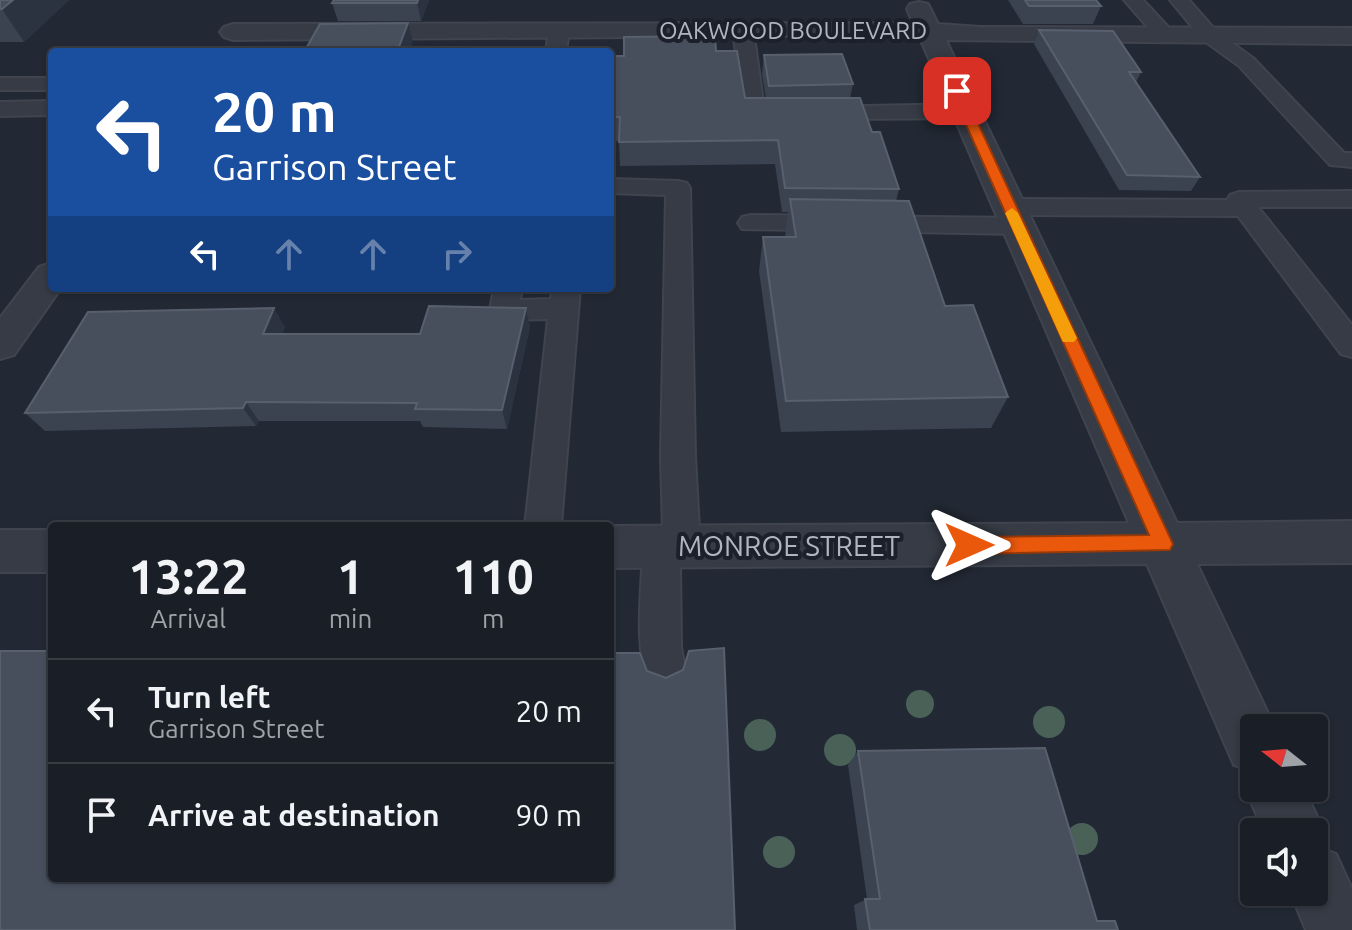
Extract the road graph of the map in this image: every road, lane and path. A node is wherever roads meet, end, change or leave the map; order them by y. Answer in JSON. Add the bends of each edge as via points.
{"nodes":[{"id":1,"x":1133,"y":0,"type":"edge"},
{"id":2,"x":1179,"y":0,"type":"edge"},
{"id":3,"x":249,"y":11,"type":"dead end"},
{"id":4,"x":922,"y":16,"type":"edge"},
{"id":5,"x":743,"y":29,"type":"junction"},
{"id":6,"x":1165,"y":35,"type":"junction"},
{"id":7,"x":1210,"y":36,"type":"junction"},
{"id":8,"x":1352,"y":36,"type":"edge"},
{"id":9,"x":558,"y":41,"type":"edge"},
{"id":10,"x":226,"y":42,"type":"edge"},
{"id":11,"x":0,"y":84,"type":"edge"},
{"id":12,"x":48,"y":84,"type":"edge"},
{"id":13,"x":48,"y":108,"type":"edge"},
{"id":14,"x":0,"y":109,"type":"edge"},
{"id":15,"x":966,"y":111,"type":"junction"},
{"id":16,"x":1352,"y":160,"type":"edge"},
{"id":17,"x":614,"y":186,"type":"edge"},
{"id":18,"x":1352,"y":199,"type":"edge"},
{"id":19,"x":1245,"y":208,"type":"junction"},
{"id":20,"x":1014,"y":217,"type":"junction"},
{"id":21,"x":751,"y":223,"type":"dead end"},
{"id":22,"x":48,"y":280,"type":"edge"},
{"id":23,"x":507,"y":292,"type":"edge"},
{"id":24,"x":564,"y":298,"type":"edge"},
{"id":25,"x":0,"y":345,"type":"edge"},
{"id":26,"x":1352,"y":346,"type":"edge"},
{"id":27,"x":543,"y":522,"type":"edge"},
{"id":28,"x":1352,"y":542,"type":"edge"},
{"id":29,"x":1163,"y":544,"type":"junction"},
{"id":30,"x":614,"y":547,"type":"edge"},
{"id":31,"x":671,"y":547,"type":"junction"},
{"id":32,"x":0,"y":551,"type":"edge"},
{"id":33,"x":48,"y":551,"type":"edge"},
{"id":34,"x":665,"y":674,"type":"edge"},
{"id":35,"x":1240,"y":714,"type":"edge"},
{"id":36,"x":1327,"y":906,"type":"edge"},
{"id":37,"x":1338,"y":930,"type":"edge"}],
"edges":[{"from":1,"to":6,"type":"lane"},
{"from":2,"to":7,"type":"lane"},
{"from":3,"to":10,"type":"street"},
{"from":4,"to":5,"type":"street","name":"OAKWOOD BOULEVARD","via":[[884,28]]},
{"from":4,"to":6,"type":"street","name":"OAKWOOD BOULEVARD","via":[[980,35]]},
{"from":4,"to":15,"type":"street"},
{"from":5,"to":9,"type":"street","name":"OAKWOOD BOULEVARD"},
{"from":5,"to":15,"type":"lane","via":[[754,115]]},
{"from":6,"to":7,"type":"street","name":"OAKWOOD BOULEVARD"},
{"from":7,"to":8,"type":"street","name":"OAKWOOD BOULEVARD"},
{"from":7,"to":16,"type":"lane","via":[[1246,62],[1338,160]]},
{"from":9,"to":10,"type":"street","name":"OAKWOOD BOULEVARD"},
{"from":11,"to":12,"type":"lane"},
{"from":13,"to":14,"type":"lane"},
{"from":15,"to":20,"type":"street"},
{"from":17,"to":31,"type":"lane","via":[[678,188],[678,456]]},
{"from":18,"to":19,"type":"lane","via":[[1239,200]]},
{"from":19,"to":20,"type":"lane"},
{"from":19,"to":26,"type":"lane"},
{"from":20,"to":21,"type":"lane"},
{"from":20,"to":29,"type":"street"},
{"from":22,"to":25,"type":"street"},
{"from":23,"to":24,"type":"lane","via":[[504,310]]},
{"from":24,"to":27,"type":"lane"},
{"from":28,"to":29,"type":"street","name":"MONROE STREET"},
{"from":29,"to":31,"type":"street","name":"MONROE STREET"},
{"from":29,"to":35,"type":"street"},
{"from":30,"to":31,"type":"street","name":"MONROE STREET"},
{"from":31,"to":34,"type":"lane","via":[[661,647]]},
{"from":32,"to":33,"type":"street"},
{"from":36,"to":37,"type":"street"}]}
